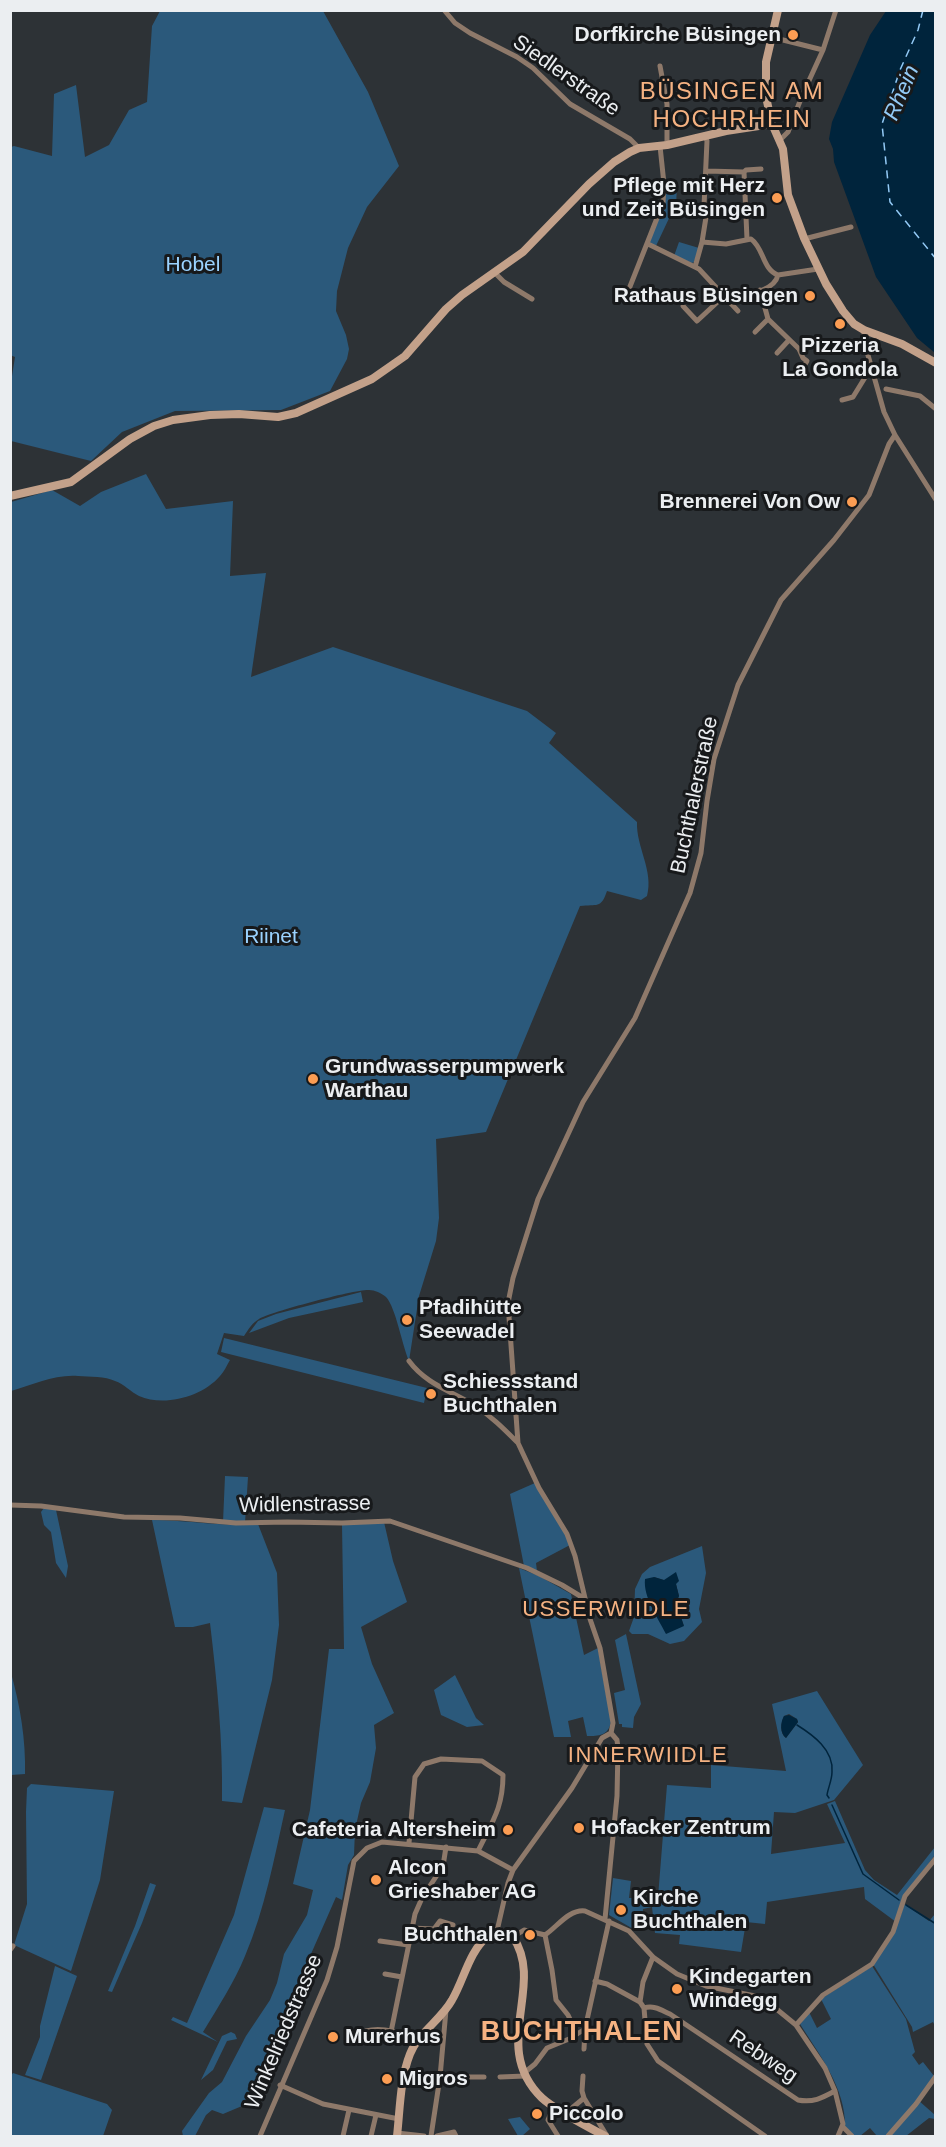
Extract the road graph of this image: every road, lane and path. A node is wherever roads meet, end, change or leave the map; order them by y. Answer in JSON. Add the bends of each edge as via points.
{"nodes":[{"id":1,"x":444,"y":10,"type":"edge"},
{"id":2,"x":778,"y":10,"type":"edge"},
{"id":3,"x":836,"y":10,"type":"edge"},
{"id":4,"x":771,"y":37,"type":"junction"},
{"id":5,"x":823,"y":50,"type":"junction"},
{"id":6,"x":660,"y":66,"type":"dead end"},
{"id":7,"x":772,"y":124,"type":"junction"},
{"id":8,"x":705,"y":135,"type":"junction"},
{"id":9,"x":780,"y":140,"type":"junction"},
{"id":10,"x":663,"y":145,"type":"junction"},
{"id":11,"x":639,"y":148,"type":"junction"},
{"id":12,"x":761,"y":169,"type":"dead end"},
{"id":13,"x":706,"y":171,"type":"junction"},
{"id":14,"x":744,"y":172,"type":"junction"},
{"id":15,"x":851,"y":227,"type":"dead end"},
{"id":16,"x":747,"y":239,"type":"junction"},
{"id":17,"x":804,"y":239,"type":"junction"},
{"id":18,"x":702,"y":242,"type":"junction"},
{"id":19,"x":648,"y":244,"type":"junction"},
{"id":20,"x":694,"y":267,"type":"junction"},
{"id":21,"x":818,"y":269,"type":"junction"},
{"id":22,"x":495,"y":273,"type":"junction"},
{"id":23,"x":778,"y":275,"type":"junction"},
{"id":24,"x":629,"y":289,"type":"dead end"},
{"id":25,"x":760,"y":290,"type":"junction"},
{"id":26,"x":725,"y":297,"type":"junction"},
{"id":27,"x":532,"y":299,"type":"dead end"},
{"id":28,"x":683,"y":306,"type":"dead end"},
{"id":29,"x":738,"y":311,"type":"dead end"},
{"id":30,"x":768,"y":319,"type":"junction"},
{"id":31,"x":864,"y":330,"type":"junction"},
{"id":32,"x":755,"y":332,"type":"dead end"},
{"id":33,"x":789,"y":340,"type":"junction"},
{"id":34,"x":777,"y":353,"type":"dead end"},
{"id":35,"x":936,"y":363,"type":"edge"},
{"id":36,"x":873,"y":369,"type":"junction"},
{"id":37,"x":801,"y":371,"type":"dead end"},
{"id":38,"x":886,"y":389,"type":"dead end"},
{"id":39,"x":842,"y":400,"type":"dead end"},
{"id":40,"x":936,"y":410,"type":"edge"},
{"id":41,"x":895,"y":435,"type":"junction"},
{"id":42,"x":10,"y":496,"type":"edge"},
{"id":43,"x":936,"y":500,"type":"edge"},
{"id":44,"x":409,"y":1361,"type":"dead end"},
{"id":45,"x":518,"y":1443,"type":"junction"},
{"id":46,"x":10,"y":1506,"type":"edge"},
{"id":47,"x":585,"y":1599,"type":"junction"},
{"id":48,"x":611,"y":1733,"type":"junction"},
{"id":49,"x":409,"y":1844,"type":"junction"},
{"id":50,"x":447,"y":1847,"type":"junction"},
{"id":51,"x":478,"y":1851,"type":"junction"},
{"id":52,"x":936,"y":1858,"type":"edge"},
{"id":53,"x":513,"y":1870,"type":"junction"},
{"id":54,"x":607,"y":1920,"type":"junction"},
{"id":55,"x":453,"y":1925,"type":"dead end"},
{"id":56,"x":411,"y":1928,"type":"junction"},
{"id":57,"x":497,"y":1931,"type":"junction"},
{"id":58,"x":545,"y":1935,"type":"junction"},
{"id":59,"x":513,"y":1937,"type":"junction"},
{"id":60,"x":380,"y":1941,"type":"dead end"},
{"id":61,"x":408,"y":1945,"type":"junction"},
{"id":62,"x":653,"y":1957,"type":"junction"},
{"id":63,"x":385,"y":1974,"type":"dead end"},
{"id":64,"x":402,"y":1977,"type":"junction"},
{"id":65,"x":595,"y":1981,"type":"junction"},
{"id":66,"x":640,"y":2002,"type":"junction"},
{"id":67,"x":644,"y":2008,"type":"junction"},
{"id":68,"x":446,"y":2010,"type":"junction"},
{"id":69,"x":796,"y":2025,"type":"junction"},
{"id":70,"x":585,"y":2029,"type":"junction"},
{"id":71,"x":390,"y":2032,"type":"junction"},
{"id":72,"x":577,"y":2034,"type":"junction"},
{"id":73,"x":363,"y":2042,"type":"dead end"},
{"id":74,"x":417,"y":2042,"type":"junction"},
{"id":75,"x":584,"y":2049,"type":"dead end"},
{"id":76,"x":525,"y":2074,"type":"junction"},
{"id":77,"x":583,"y":2076,"type":"dead end"},
{"id":78,"x":936,"y":2076,"type":"edge"},
{"id":79,"x":440,"y":2077,"type":"junction"},
{"id":80,"x":484,"y":2077,"type":"dead end"},
{"id":81,"x":500,"y":2077,"type":"dead end"},
{"id":82,"x":280,"y":2085,"type":"junction"},
{"id":83,"x":835,"y":2091,"type":"junction"},
{"id":84,"x":584,"y":2098,"type":"junction"},
{"id":85,"x":554,"y":2106,"type":"junction"},
{"id":86,"x":349,"y":2110,"type":"junction"},
{"id":87,"x":566,"y":2113,"type":"junction"},
{"id":88,"x":376,"y":2115,"type":"junction"},
{"id":89,"x":399,"y":2119,"type":"junction"},
{"id":90,"x":843,"y":2127,"type":"junction"},
{"id":91,"x":397,"y":2135,"type":"edge"},
{"id":92,"x":260,"y":2136,"type":"edge"},
{"id":93,"x":343,"y":2136,"type":"edge"},
{"id":94,"x":371,"y":2136,"type":"edge"},
{"id":95,"x":424,"y":2136,"type":"edge"},
{"id":96,"x":431,"y":2136,"type":"edge"},
{"id":97,"x":437,"y":2136,"type":"edge"},
{"id":98,"x":456,"y":2136,"type":"edge"},
{"id":99,"x":558,"y":2136,"type":"edge"},
{"id":100,"x":606,"y":2136,"type":"edge"},
{"id":101,"x":765,"y":2136,"type":"edge"},
{"id":102,"x":838,"y":2136,"type":"edge"},
{"id":103,"x":852,"y":2136,"type":"edge"},
{"id":104,"x":888,"y":2136,"type":"edge"}],
"edges":[{"from":1,"to":11,"type":"street","name":"Siedlerstraße","via":[[455,23],[517,57],[570,104]]},
{"from":2,"to":4,"type":"street"},
{"from":3,"to":5,"type":"street"},
{"from":4,"to":5,"type":"street"},
{"from":4,"to":7,"type":"street","via":[[765,81]]},
{"from":5,"to":9,"type":"street","via":[[788,132]]},
{"from":6,"to":10,"type":"street","via":[[667,104]]},
{"from":7,"to":8,"type":"street"},
{"from":7,"to":9,"type":"street"},
{"from":8,"to":10,"type":"street"},
{"from":8,"to":13,"type":"street"},
{"from":9,"to":17,"type":"street","via":[[788,195]]},
{"from":10,"to":11,"type":"street"},
{"from":10,"to":19,"type":"street","via":[[663,203]]},
{"from":11,"to":22,"type":"street","via":[[614,162],[523,252]]},
{"from":12,"to":14,"type":"street"},
{"from":13,"to":14,"type":"street"},
{"from":13,"to":18,"type":"street","via":[[707,211]]},
{"from":14,"to":16,"type":"street"},
{"from":15,"to":17,"type":"street"},
{"from":16,"to":18,"type":"street","via":[[726,244]]},
{"from":16,"to":23,"type":"street","via":[[754,241],[770,271]]},
{"from":17,"to":21,"type":"street"},
{"from":18,"to":20,"type":"street"},
{"from":19,"to":20,"type":"street"},
{"from":19,"to":24,"type":"street"},
{"from":20,"to":26,"type":"street"},
{"from":21,"to":23,"type":"street"},
{"from":21,"to":31,"type":"street","via":[[843,311]]},
{"from":22,"to":27,"type":"street"},
{"from":22,"to":42,"type":"street","via":[[462,295],[405,356],[372,379],[296,413],[278,417],[210,416],[154,426],[71,482]]},
{"from":23,"to":25,"type":"street","via":[[770,286]]},
{"from":25,"to":26,"type":"street"},
{"from":25,"to":30,"type":"street"},
{"from":26,"to":28,"type":"street","via":[[698,321]]},
{"from":26,"to":29,"type":"street"},
{"from":30,"to":32,"type":"street"},
{"from":30,"to":33,"type":"street"},
{"from":31,"to":35,"type":"street","via":[[902,344]]},
{"from":31,"to":36,"type":"street"},
{"from":33,"to":34,"type":"street"},
{"from":33,"to":37,"type":"street","via":[[807,362]]},
{"from":36,"to":39,"type":"street","via":[[853,397]]},
{"from":36,"to":41,"type":"street","via":[[884,412]]},
{"from":38,"to":40,"type":"street","via":[[920,396]]},
{"from":41,"to":43,"type":"street"},
{"from":41,"to":45,"type":"street","name":"Buchthalerstraße","via":[[869,495],[781,600],[738,685],[714,759],[701,853],[681,916],[634,1018],[583,1102],[538,1199],[508,1303]]},
{"from":44,"to":45,"type":"street","via":[[426,1379],[493,1418]]},
{"from":45,"to":47,"type":"street","via":[[567,1534]]},
{"from":46,"to":47,"type":"street","name":"Widlenstrasse","via":[[236,1523],[390,1521],[527,1568]]},
{"from":47,"to":48,"type":"street","via":[[600,1648],[613,1723]]},
{"from":48,"to":53,"type":"street","via":[[602,1738],[572,1788]]},
{"from":48,"to":54,"type":"street","via":[[618,1748],[617,1796]]},
{"from":49,"to":50,"type":"street","name":"Winkelriedstrasse"},
{"from":49,"to":51,"type":"street","via":[[415,1777],[424,1764],[441,1759],[482,1761],[503,1775],[503,1793]]},
{"from":49,"to":82,"type":"street","name":"Winkelriedstrasse","via":[[382,1842],[367,1848],[354,1860],[327,1980]]},
{"from":50,"to":51,"type":"street","name":"Winkelriedstrasse"},
{"from":50,"to":56,"type":"street","via":[[443,1866],[418,1905]]},
{"from":51,"to":53,"type":"street","name":"Winkelriedstrasse"},
{"from":52,"to":69,"type":"street","via":[[905,1896],[893,1932],[872,1964],[823,1995]]},
{"from":53,"to":57,"type":"street"},
{"from":54,"to":58,"type":"street","via":[[577,1911]]},
{"from":54,"to":62,"type":"street","via":[[632,1933]]},
{"from":54,"to":65,"type":"street"},
{"from":55,"to":56,"type":"street","via":[[440,1921],[434,1929]]},
{"from":56,"to":61,"type":"street"},
{"from":57,"to":59,"type":"street"},
{"from":57,"to":68,"type":"street","via":[[483,1941]]},
{"from":58,"to":59,"type":"street","via":[[524,1930]]},
{"from":58,"to":72,"type":"street","via":[[556,2000]]},
{"from":59,"to":76,"type":"street","via":[[523,1973],[518,2044]]},
{"from":60,"to":61,"type":"street"},
{"from":61,"to":64,"type":"street"},
{"from":62,"to":66,"type":"street"},
{"from":62,"to":69,"type":"street","via":[[677,1974],[706,1986],[755,1996]]},
{"from":63,"to":64,"type":"street"},
{"from":64,"to":71,"type":"street"},
{"from":65,"to":66,"type":"street"},
{"from":65,"to":70,"type":"street"},
{"from":66,"to":67,"type":"street"},
{"from":67,"to":83,"type":"street","name":"Rebweg","via":[[657,2007],[670,2014],[798,2100],[819,2100]]},
{"from":67,"to":101,"type":"street","via":[[647,2044],[658,2061]]},
{"from":68,"to":74,"type":"street"},
{"from":68,"to":79,"type":"street"},
{"from":69,"to":83,"type":"street","via":[[825,2068]]},
{"from":70,"to":72,"type":"street"},
{"from":70,"to":75,"type":"street"},
{"from":71,"to":73,"type":"street","via":[[366,2031]]},
{"from":71,"to":74,"type":"street","via":[[410,2036]]},
{"from":72,"to":76,"type":"street","via":[[547,2048]]},
{"from":74,"to":89,"type":"street","via":[[406,2064]]},
{"from":76,"to":81,"type":"street"},
{"from":76,"to":85,"type":"street","via":[[543,2100]]},
{"from":77,"to":84,"type":"street"},
{"from":78,"to":104,"type":"street"},
{"from":79,"to":80,"type":"street"},
{"from":79,"to":96,"type":"street"},
{"from":82,"to":86,"type":"street","via":[[323,2104]]},
{"from":82,"to":92,"type":"street","name":"Winkelriedstrasse"},
{"from":83,"to":90,"type":"street"},
{"from":84,"to":87,"type":"street"},
{"from":84,"to":100,"type":"street"},
{"from":85,"to":87,"type":"street"},
{"from":85,"to":99,"type":"street","via":[[548,2120]]},
{"from":86,"to":88,"type":"street"},
{"from":86,"to":93,"type":"street"},
{"from":87,"to":100,"type":"street"},
{"from":88,"to":89,"type":"street"},
{"from":88,"to":94,"type":"street"},
{"from":89,"to":91,"type":"street"},
{"from":90,"to":102,"type":"street"},
{"from":90,"to":103,"type":"street"},
{"from":91,"to":95,"type":"street"},
{"from":97,"to":98,"type":"street","via":[[454,2132]]}]}
